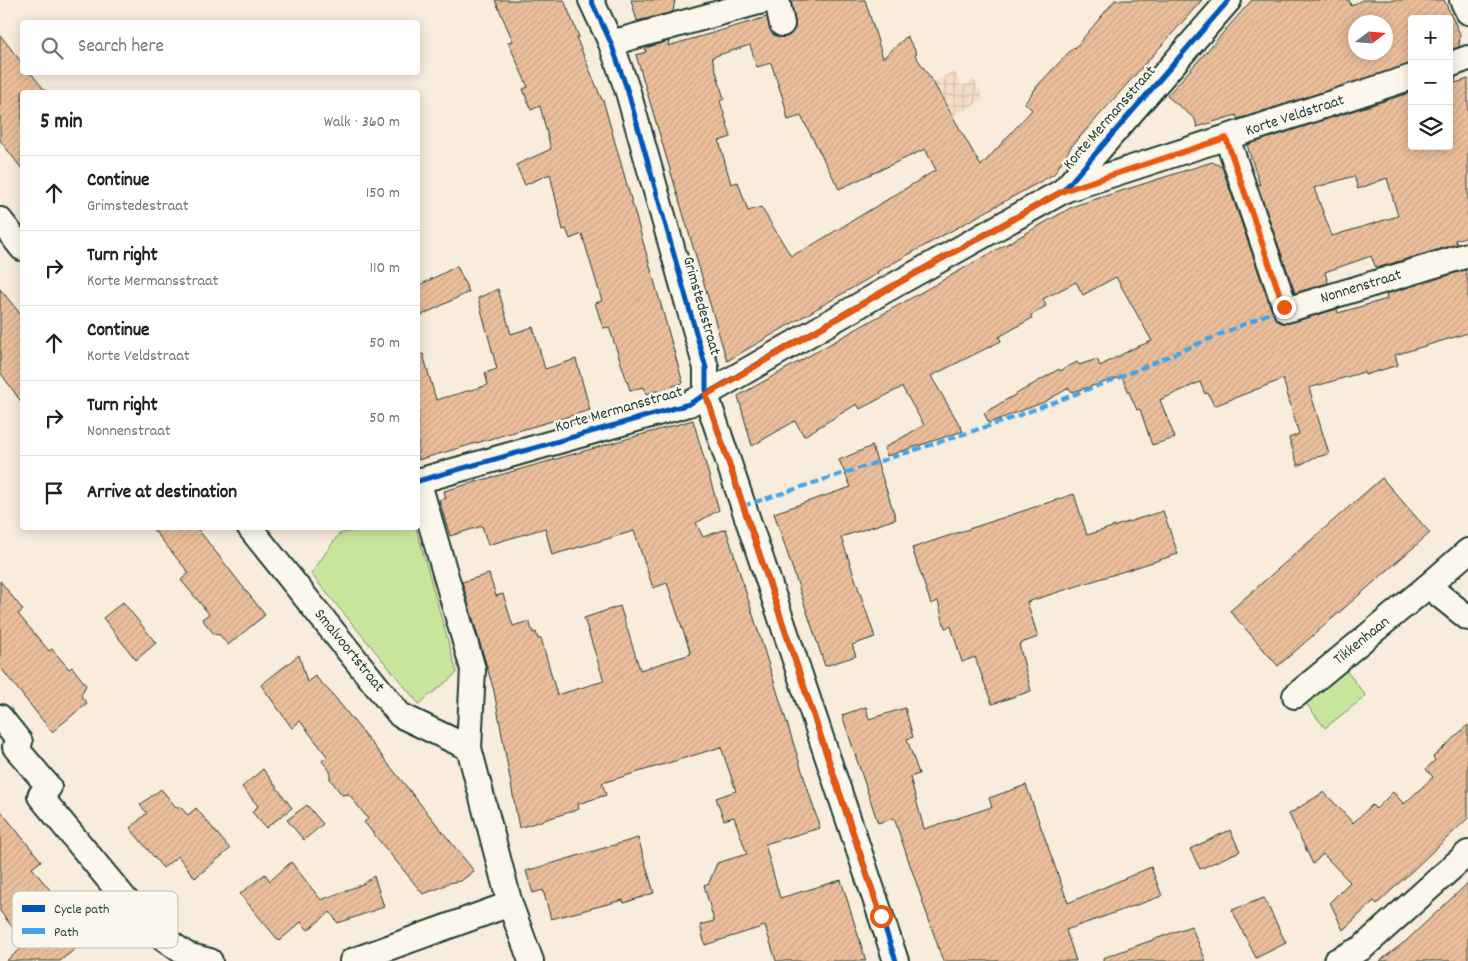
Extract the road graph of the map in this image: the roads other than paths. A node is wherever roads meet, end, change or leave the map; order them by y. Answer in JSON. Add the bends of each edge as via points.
{"nodes":[{"id":1,"x":591,"y":0,"type":"edge"},
{"id":2,"x":766,"y":0,"type":"edge"},
{"id":3,"x":777,"y":0,"type":"edge"},
{"id":4,"x":1229,"y":0,"type":"edge"},
{"id":5,"x":1462,"y":0,"type":"edge"},
{"id":6,"x":1468,"y":12,"type":"edge"},
{"id":7,"x":782,"y":24,"type":"dead end"},
{"id":8,"x":611,"y":43,"type":"junction"},
{"id":9,"x":1468,"y":58,"type":"edge"},
{"id":10,"x":1453,"y":64,"type":"edge"},
{"id":11,"x":1408,"y":78,"type":"edge"},
{"id":12,"x":1226,"y":138,"type":"junction"},
{"id":13,"x":1063,"y":191,"type":"junction"},
{"id":14,"x":0,"y":220,"type":"edge"},
{"id":15,"x":20,"y":245,"type":"edge"},
{"id":16,"x":1468,"y":255,"type":"edge"},
{"id":17,"x":706,"y":395,"type":"junction"},
{"id":18,"x":420,"y":479,"type":"edge"},
{"id":19,"x":420,"y":487,"type":"edge"},
{"id":20,"x":255,"y":530,"type":"edge"},
{"id":21,"x":1468,"y":550,"type":"edge"},
{"id":22,"x":1428,"y":586,"type":"junction"},
{"id":23,"x":1468,"y":618,"type":"edge"},
{"id":24,"x":1295,"y":696,"type":"dead end"},
{"id":25,"x":0,"y":717,"type":"edge"},
{"id":26,"x":469,"y":748,"type":"junction"},
{"id":27,"x":1468,"y":853,"type":"edge"},
{"id":28,"x":118,"y":891,"type":"edge"},
{"id":29,"x":510,"y":904,"type":"junction"},
{"id":30,"x":177,"y":948,"type":"edge"},
{"id":31,"x":210,"y":961,"type":"edge"},
{"id":32,"x":352,"y":961,"type":"edge"},
{"id":33,"x":531,"y":961,"type":"edge"},
{"id":34,"x":896,"y":961,"type":"edge"},
{"id":35,"x":1336,"y":961,"type":"edge"}],
"edges":[{"from":1,"to":8,"type":"street","name":"Grimstedestraat"},
{"from":2,"to":8,"type":"street"},
{"from":3,"to":7,"type":"street"},
{"from":4,"to":13,"type":"street","name":"Korte Mermansstraat"},
{"from":5,"to":6,"type":"street"},
{"from":8,"to":17,"type":"street","name":"Grimstedestraat","via":[[628,92],[706,368]]},
{"from":9,"to":10,"type":"street"},
{"from":11,"to":12,"type":"street","name":"Korte Veldstraat"},
{"from":12,"to":13,"type":"street","name":"Korte Veldstraat"},
{"from":12,"to":16,"type":"street","name":"Nonnenstraat","via":[[1286,310]]},
{"from":13,"to":17,"type":"street","name":"Korte Mermansstraat"},
{"from":14,"to":15,"type":"street"},
{"from":17,"to":18,"type":"street","name":"Korte Mermansstraat","via":[[689,404]]},
{"from":17,"to":34,"type":"street","name":"Grimstedestraat"},
{"from":19,"to":26,"type":"street","via":[[473,669]]},
{"from":20,"to":26,"type":"street","name":"Smalvoortstraat","via":[[400,715]]},
{"from":21,"to":22,"type":"street","name":"Tikkenhaan"},
{"from":22,"to":23,"type":"street"},
{"from":22,"to":24,"type":"street","name":"Tikkenhaan"},
{"from":25,"to":28,"type":"street","via":[[20,742],[15,748],[48,787],[40,796]]},
{"from":26,"to":29,"type":"street"},
{"from":27,"to":35,"type":"street","via":[[1362,948]]},
{"from":29,"to":32,"type":"street"},
{"from":29,"to":33,"type":"street"},
{"from":30,"to":31,"type":"street","via":[[186,955]]}]}
